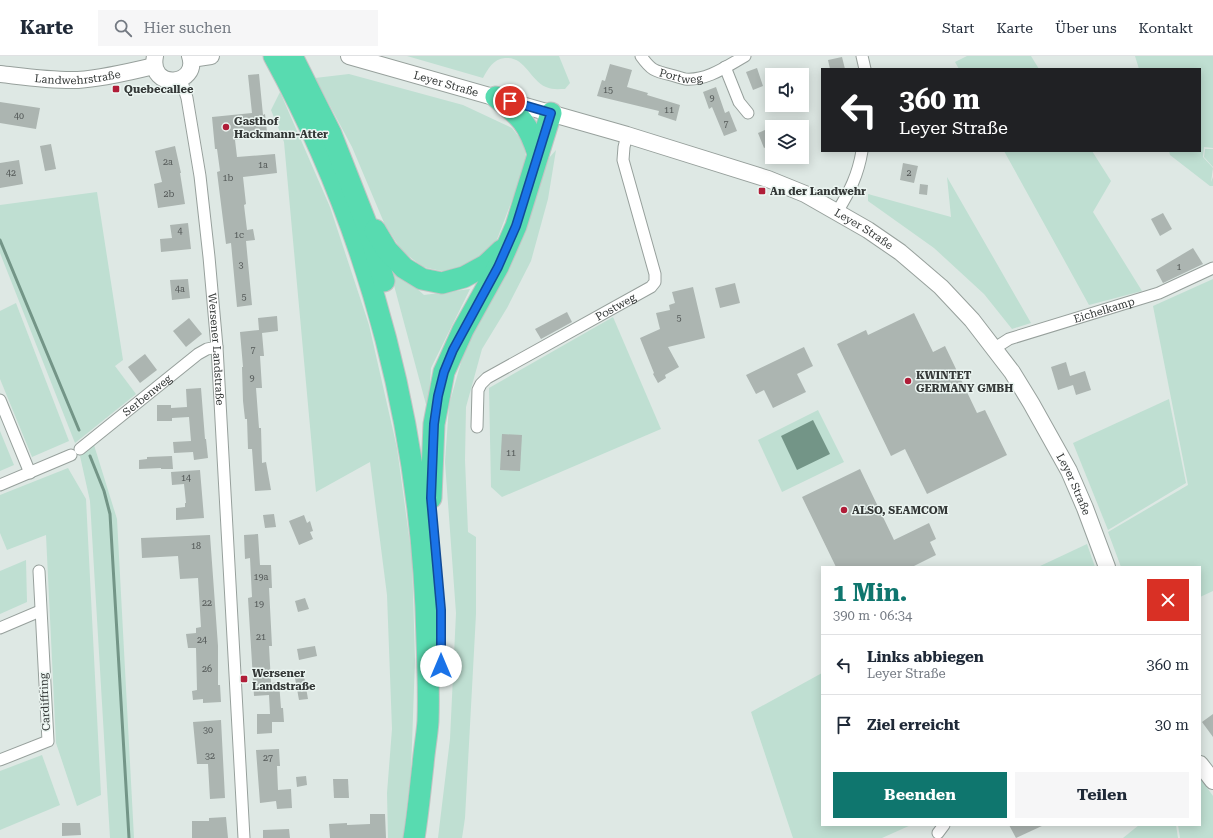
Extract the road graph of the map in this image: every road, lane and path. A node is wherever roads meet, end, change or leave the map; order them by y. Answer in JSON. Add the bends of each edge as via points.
{"nodes":[{"id":1,"x":212,"y":56,"type":"edge"},
{"id":2,"x":274,"y":56,"type":"edge"},
{"id":3,"x":292,"y":56,"type":"edge"},
{"id":4,"x":641,"y":56,"type":"edge"},
{"id":5,"x":745,"y":56,"type":"edge"},
{"id":6,"x":862,"y":56,"type":"edge"},
{"id":7,"x":356,"y":57,"type":"edge"},
{"id":8,"x":191,"y":58,"type":"edge"},
{"id":9,"x":155,"y":61,"type":"edge"},
{"id":10,"x":726,"y":67,"type":"junction"},
{"id":11,"x":865,"y":68,"type":"edge"},
{"id":12,"x":0,"y":74,"type":"edge"},
{"id":13,"x":181,"y":79,"type":"junction"},
{"id":14,"x":299,"y":86,"type":"junction"},
{"id":15,"x":496,"y":97,"type":"junction"},
{"id":16,"x":551,"y":113,"type":"junction"},
{"id":17,"x":748,"y":113,"type":"dead end"},
{"id":18,"x":627,"y":135,"type":"junction"},
{"id":19,"x":862,"y":152,"type":"edge"},
{"id":20,"x":538,"y":154,"type":"junction"},
{"id":21,"x":356,"y":197,"type":"junction"},
{"id":22,"x":837,"y":212,"type":"junction"},
{"id":23,"x":508,"y":244,"type":"junction"},
{"id":24,"x":1213,"y":268,"type":"edge"},
{"id":25,"x":217,"y":347,"type":"junction"},
{"id":26,"x":995,"y":348,"type":"junction"},
{"id":27,"x":0,"y":400,"type":"edge"},
{"id":28,"x":477,"y":427,"type":"dead end"},
{"id":29,"x":80,"y":448,"type":"dead end"},
{"id":30,"x":71,"y":455,"type":"dead end"},
{"id":31,"x":30,"y":473,"type":"junction"},
{"id":32,"x":0,"y":485,"type":"edge"},
{"id":33,"x":431,"y":498,"type":"junction"},
{"id":34,"x":1107,"y":566,"type":"edge"},
{"id":35,"x":39,"y":571,"type":"dead end"},
{"id":36,"x":40,"y":611,"type":"junction"},
{"id":37,"x":0,"y":628,"type":"edge"},
{"id":38,"x":0,"y":760,"type":"edge"},
{"id":39,"x":244,"y":838,"type":"edge"},
{"id":40,"x":414,"y":838,"type":"edge"},
{"id":41,"x":429,"y":838,"type":"edge"}],
"edges":[{"from":1,"to":8,"type":"street"},
{"from":2,"to":14,"type":"highway"},
{"from":3,"to":14,"type":"highway"},
{"from":4,"to":10,"type":"street","name":"Portweg","via":[[648,66],[656,71],[686,79],[710,75]]},
{"from":5,"to":10,"type":"street","name":"Portweg"},
{"from":6,"to":11,"type":"street"},
{"from":7,"to":15,"type":"street","name":"Leyer Straße"},
{"from":8,"to":13,"type":"street","via":[[188,73]]},
{"from":9,"to":12,"type":"street","name":"Landwehrstraße","via":[[112,75],[78,80]]},
{"from":9,"to":13,"type":"street","via":[[156,71],[164,79]]},
{"from":10,"to":17,"type":"street","via":[[739,102]]},
{"from":13,"to":25,"type":"street","name":"Wersener Landstraße","via":[[187,98],[200,176]]},
{"from":14,"to":21,"type":"highway","via":[[331,134]]},
{"from":14,"to":40,"type":"highway","via":[[352,228],[381,318],[416,488],[426,595],[428,721]]},
{"from":15,"to":16,"type":"street","name":"Leyer Straße"},
{"from":15,"to":20,"type":"highway","via":[[525,123]]},
{"from":16,"to":18,"type":"street","name":"Leyer Straße"},
{"from":16,"to":20,"type":"highway"},
{"from":18,"to":22,"type":"street","name":"Leyer Straße","via":[[768,179],[805,194]]},
{"from":18,"to":28,"type":"street","name":"Postweg","via":[[623,160],[655,274],[655,282],[651,287],[487,378],[478,390]]},
{"from":19,"to":22,"type":"street","via":[[857,176]]},
{"from":20,"to":23,"type":"highway"},
{"from":21,"to":23,"type":"highway","via":[[387,250],[404,268],[422,279],[442,283],[464,277],[486,265]]},
{"from":21,"to":33,"type":"highway","via":[[394,313],[418,414]]},
{"from":22,"to":26,"type":"street","name":"Leyer Straße","via":[[900,252],[941,287]]},
{"from":23,"to":33,"type":"highway","via":[[444,372],[434,424]]},
{"from":24,"to":26,"type":"street","name":"Eichelkamp","via":[[1159,293],[1009,339]]},
{"from":25,"to":29,"type":"street","name":"Serbenweg","via":[[198,354]]},
{"from":25,"to":39,"type":"street","name":"Wersener Landstraße"},
{"from":26,"to":34,"type":"street","name":"Leyer Straße","via":[[1031,402],[1069,471]]},
{"from":27,"to":31,"type":"street"},
{"from":30,"to":31,"type":"street"},
{"from":31,"to":32,"type":"street"},
{"from":33,"to":41,"type":"highway","via":[[441,610],[441,666],[440,724]]},
{"from":35,"to":36,"type":"street","name":"Cardiffring"},
{"from":36,"to":37,"type":"street"},
{"from":36,"to":38,"type":"street","name":"Cardiffring","via":[[48,741]]}]}
